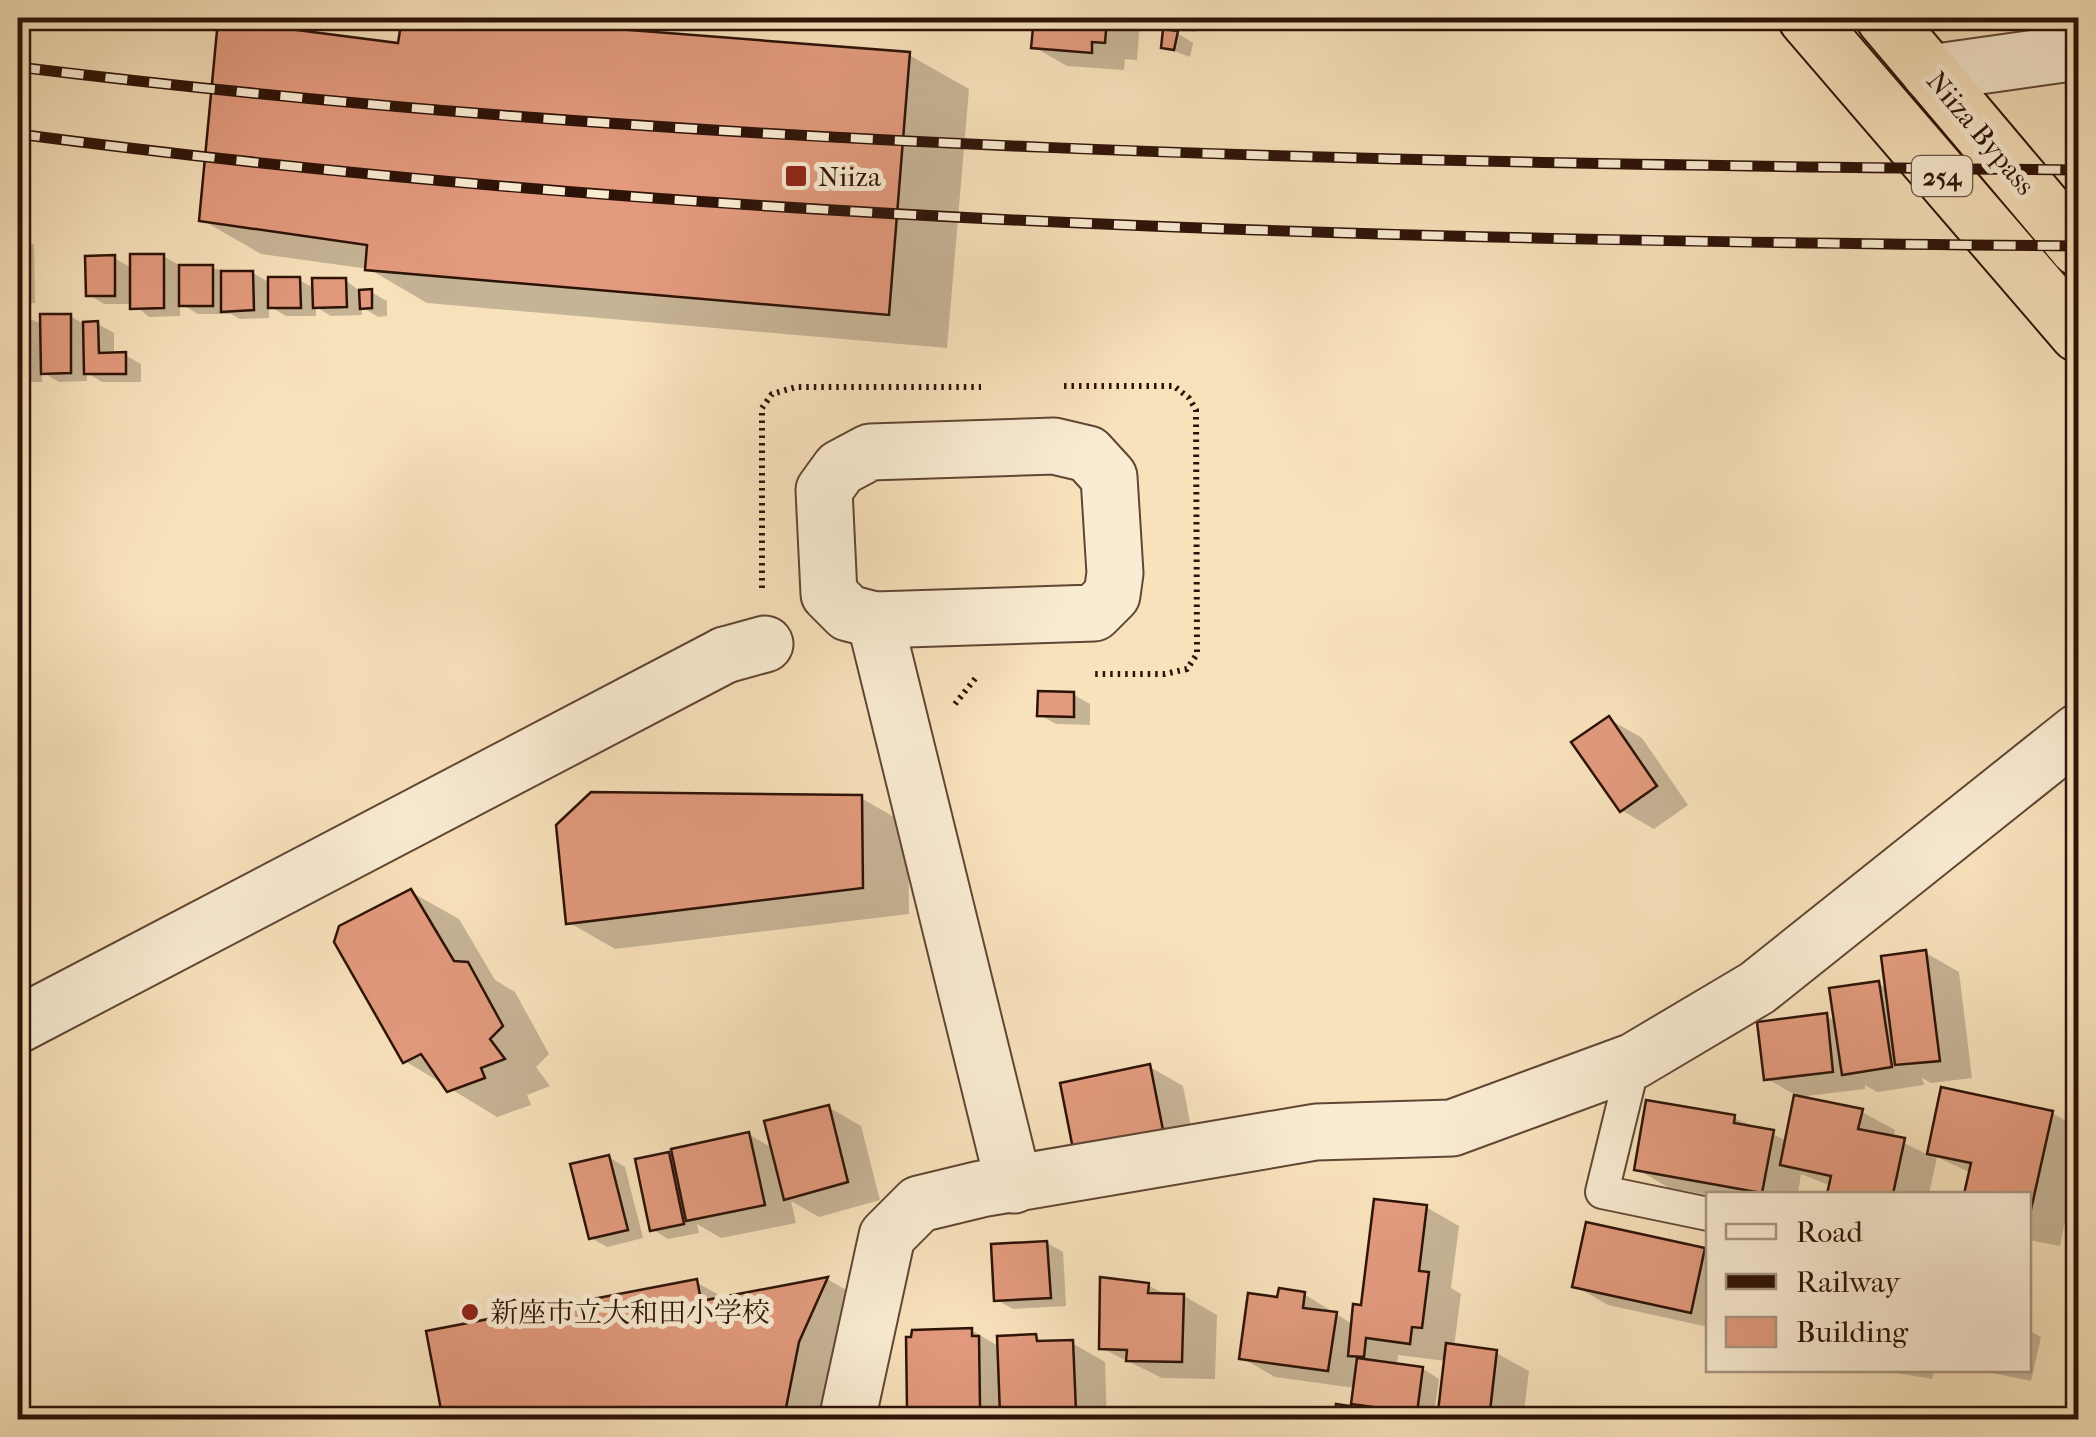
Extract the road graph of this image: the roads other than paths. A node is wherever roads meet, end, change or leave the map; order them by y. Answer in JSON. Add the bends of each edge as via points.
{"nodes":[{"id":1,"x":1806,"y":18,"type":"edge"},
{"id":2,"x":1884,"y":18,"type":"edge"},
{"id":3,"x":2078,"y":52,"type":"edge"},
{"id":4,"x":1930,"y":72,"type":"junction"},
{"id":5,"x":2078,"y":248,"type":"edge"},
{"id":6,"x":2078,"y":334,"type":"edge"},
{"id":7,"x":875,"y":620,"type":"junction"},
{"id":8,"x":745,"y":649,"type":"road end"},
{"id":9,"x":2078,"y":732,"type":"edge"},
{"id":10,"x":18,"y":1025,"type":"edge"},
{"id":11,"x":1634,"y":1061,"type":"junction"},
{"id":12,"x":1014,"y":1185,"type":"junction"},
{"id":13,"x":1706,"y":1214,"type":"edge"},
{"id":14,"x":847,"y":1420,"type":"edge"}],
"edges":[{"from":1,"to":6,"type":"highway","name":"Niiza Bypass","number":"254"},
{"from":2,"to":4,"type":"highway","name":"Niiza Bypass","number":"254"},
{"from":3,"to":4,"type":"street"},
{"from":4,"to":5,"type":"highway","name":"Niiza Bypass","number":"254"},
{"from":7,"to":7,"type":"street","via":[[848,613],[830,594],[824,490],[840,468],[870,452],[1054,446],[1088,454],[1109,477],[1112,596],[1094,614]]},
{"from":7,"to":12,"type":"street"},
{"from":8,"to":10,"type":"street"},
{"from":9,"to":11,"type":"street","via":[[1757,988]]},
{"from":11,"to":12,"type":"street","via":[[1452,1128],[1316,1132]]},
{"from":11,"to":13,"type":"lane","via":[[1602,1192]]},
{"from":12,"to":14,"type":"street","via":[[920,1204],[887,1236]]}]}
